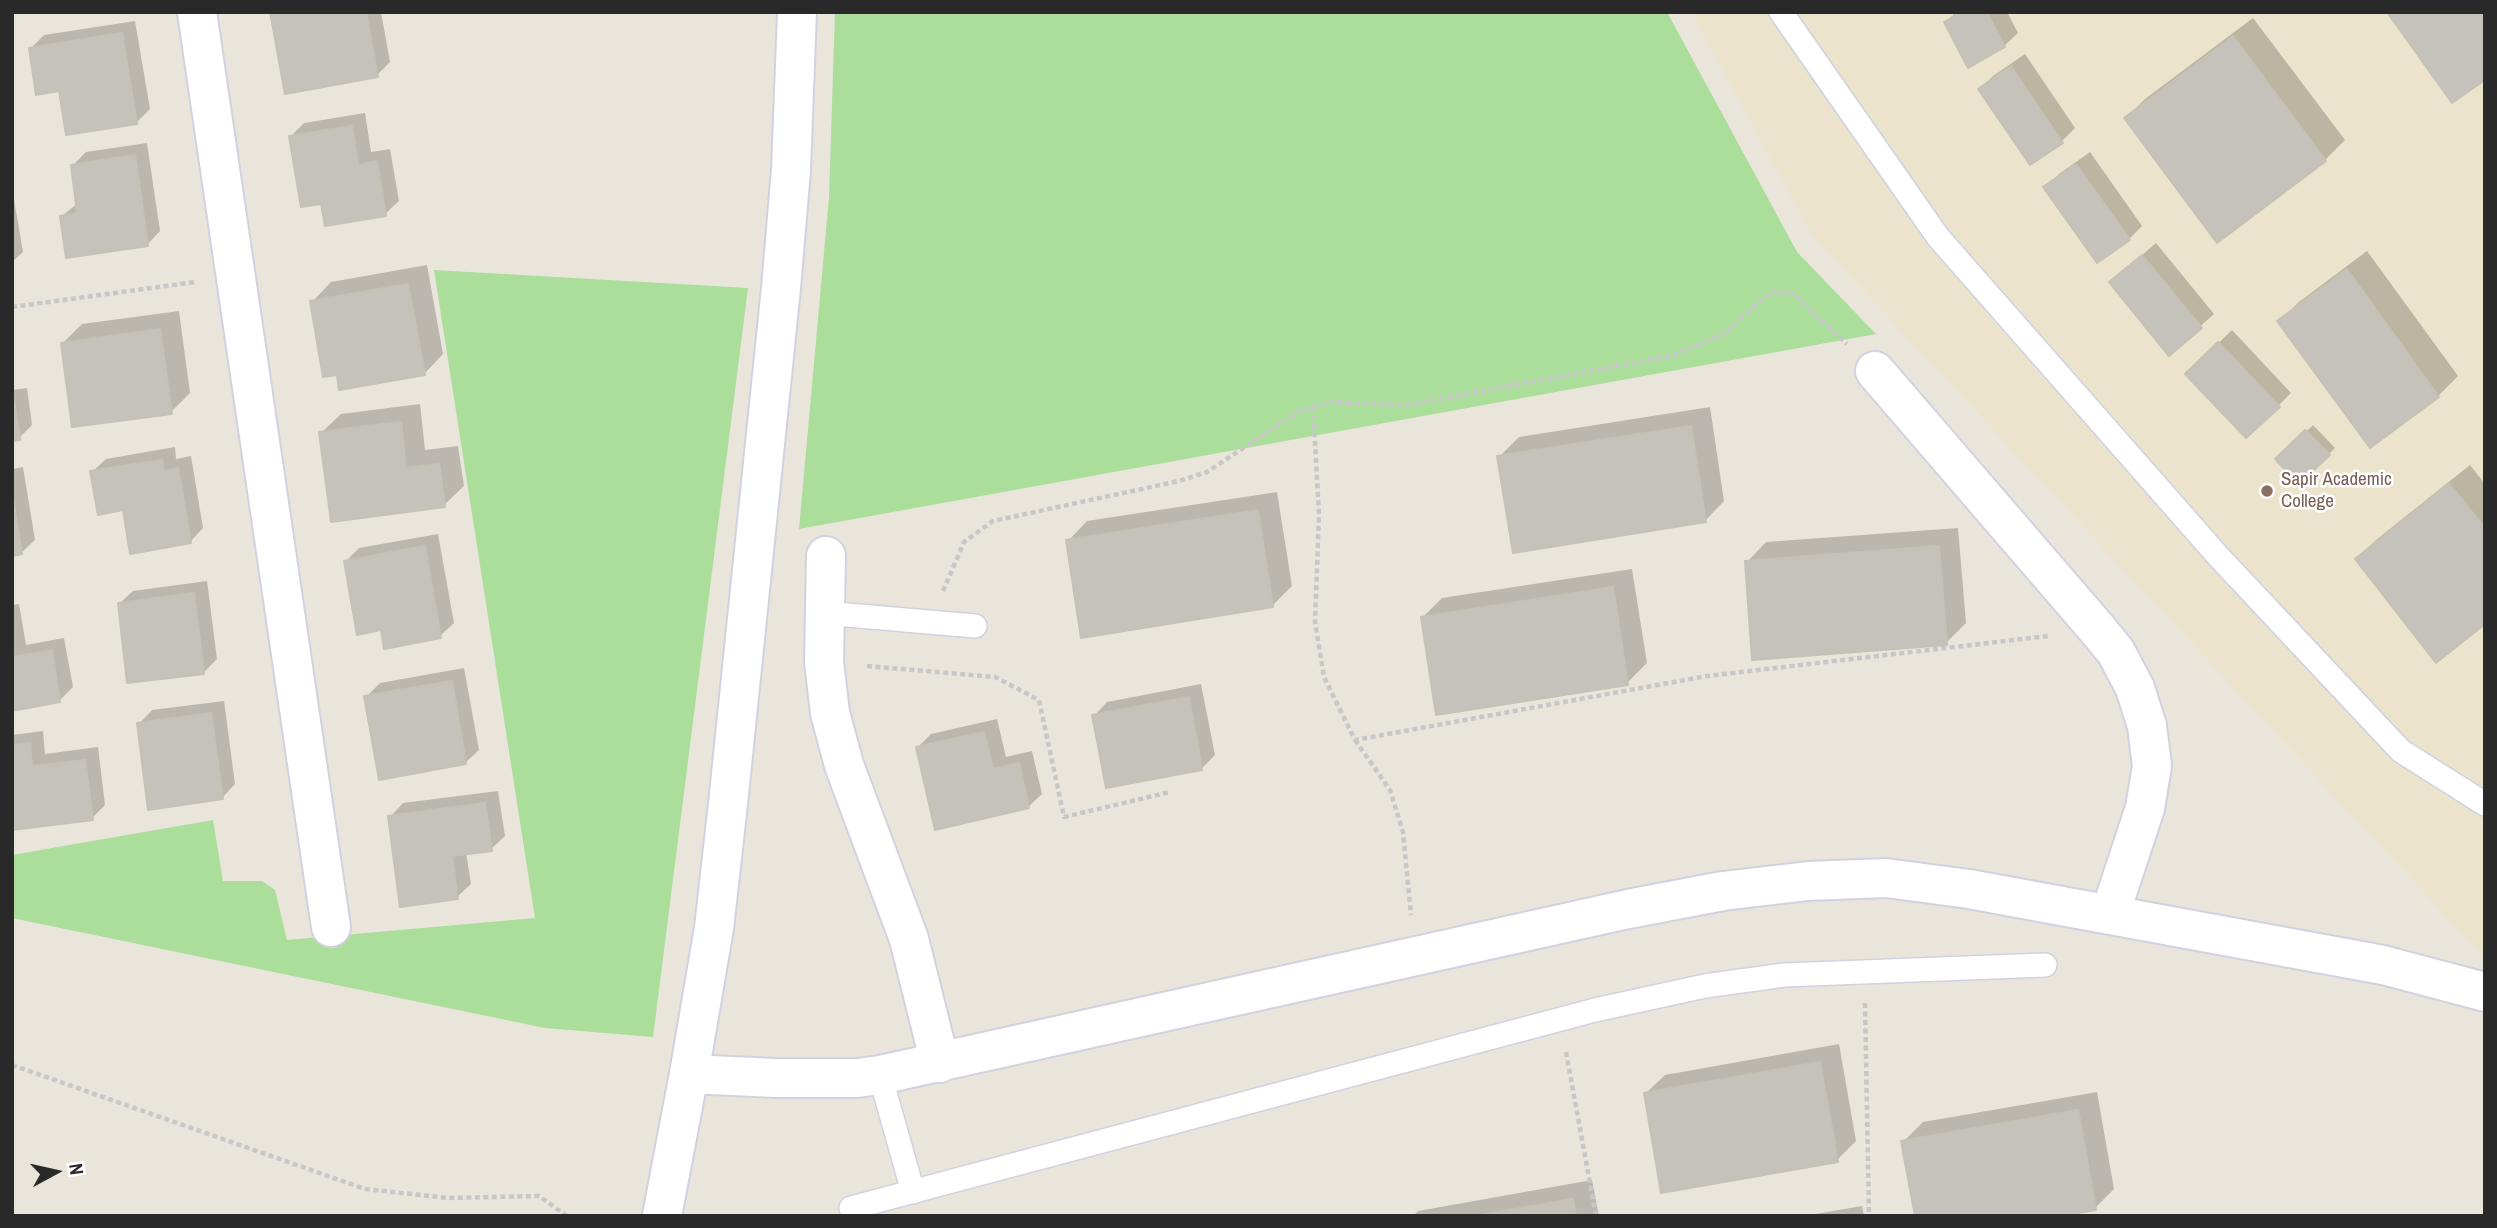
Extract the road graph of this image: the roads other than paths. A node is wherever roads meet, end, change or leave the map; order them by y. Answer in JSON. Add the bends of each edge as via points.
{"nodes":[{"id":1,"x":197,"y":12,"type":"edge"},
{"id":2,"x":797,"y":12,"type":"edge"},
{"id":3,"x":1781,"y":12,"type":"edge"},
{"id":4,"x":1875,"y":370,"type":"road end"},
{"id":5,"x":826,"y":556,"type":"dead end"},
{"id":6,"x":824,"y":613,"type":"junction"},
{"id":7,"x":975,"y":626,"type":"dead end"},
{"id":8,"x":2485,"y":804,"type":"edge"},
{"id":9,"x":2110,"y":914,"type":"junction"},
{"id":10,"x":331,"y":927,"type":"dead end"},
{"id":11,"x":2045,"y":965,"type":"dead end"},
{"id":12,"x":2485,"y":992,"type":"edge"},
{"id":13,"x":940,"y":1063,"type":"junction"},
{"id":14,"x":689,"y":1074,"type":"junction"},
{"id":15,"x":880,"y":1074,"type":"junction"},
{"id":16,"x":913,"y":1192,"type":"junction"},
{"id":17,"x":851,"y":1208,"type":"dead end"},
{"id":18,"x":662,"y":1216,"type":"edge"}],
"edges":[{"from":1,"to":10,"type":"street"},
{"from":2,"to":14,"type":"street","via":[[781,288],[728,804]]},
{"from":3,"to":8,"type":"lane","via":[[1938,237],[2209,545],[2401,751]]},
{"from":4,"to":9,"type":"street","via":[[2098,630],[2136,688],[2152,766],[2145,808]]},
{"from":5,"to":6,"type":"street"},
{"from":6,"to":7,"type":"lane"},
{"from":6,"to":13,"type":"street","via":[[830,713],[844,765],[909,939]]},
{"from":9,"to":12,"type":"street","via":[[2383,965]]},
{"from":9,"to":13,"type":"street","via":[[1886,878],[1723,891]]},
{"from":11,"to":16,"type":"lane","via":[[1784,975],[1705,986],[1595,1010]]},
{"from":13,"to":15,"type":"street"},
{"from":14,"to":15,"type":"street","via":[[816,1078]]},
{"from":14,"to":18,"type":"street"},
{"from":15,"to":16,"type":"lane"},
{"from":16,"to":17,"type":"lane"}]}
